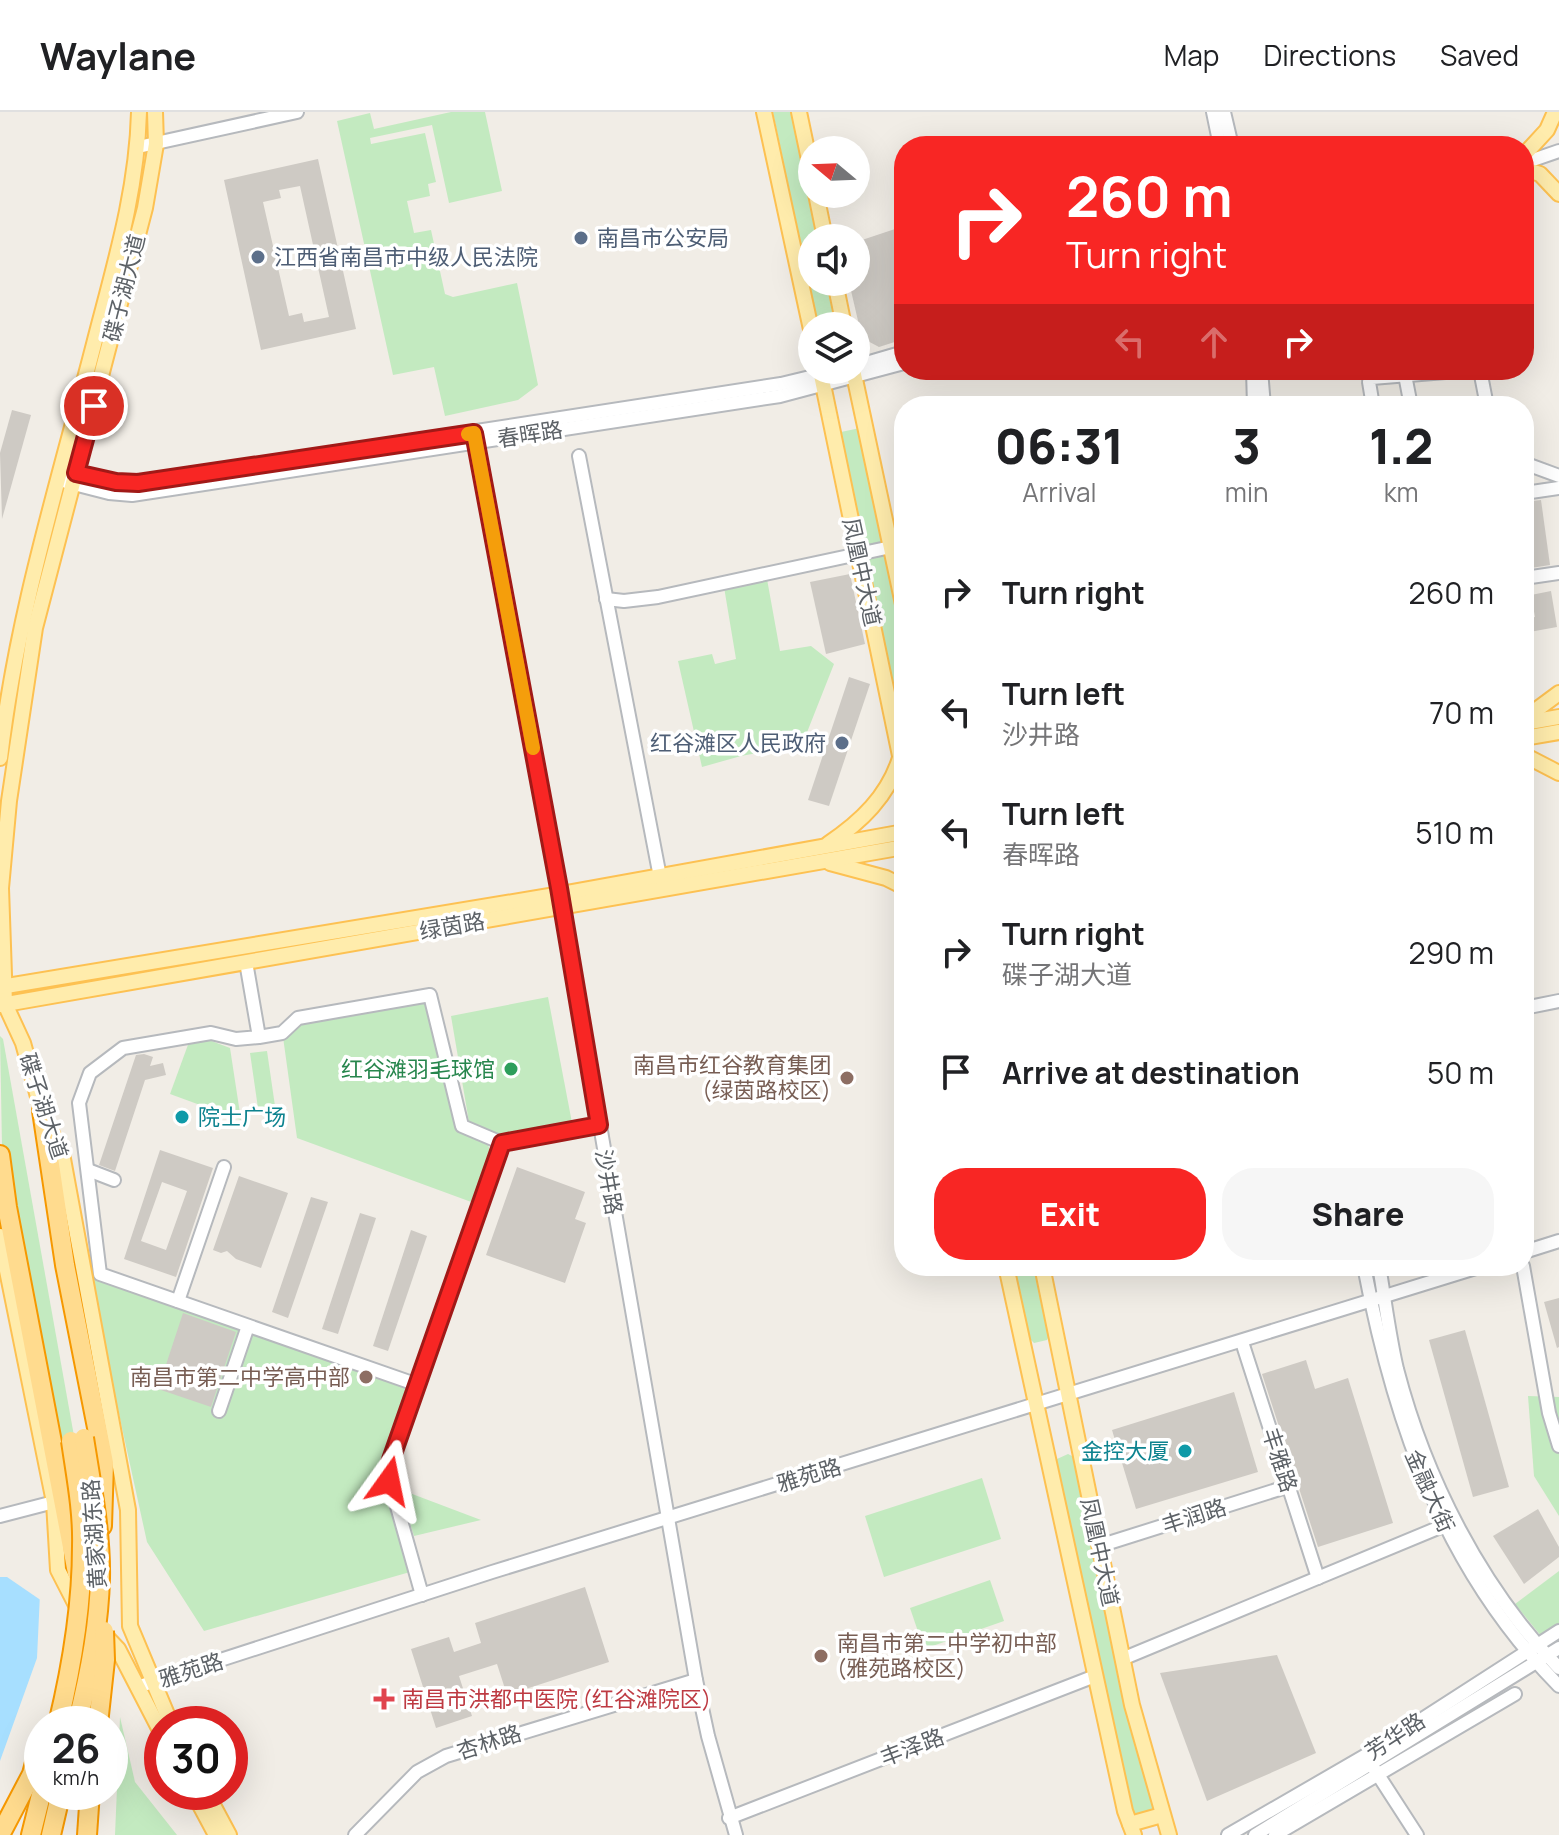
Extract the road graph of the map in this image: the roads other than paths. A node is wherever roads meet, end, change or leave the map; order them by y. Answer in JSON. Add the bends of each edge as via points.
{"nodes":[{"id":1,"x":139,"y":112,"type":"edge"},
{"id":2,"x":155,"y":112,"type":"edge"},
{"id":3,"x":297,"y":112,"type":"edge"},
{"id":4,"x":764,"y":112,"type":"edge"},
{"id":5,"x":799,"y":112,"type":"edge"},
{"id":6,"x":1213,"y":112,"type":"edge"},
{"id":7,"x":1224,"y":112,"type":"edge"},
{"id":8,"x":1555,"y":112,"type":"edge"},
{"id":9,"x":804,"y":136,"type":"edge"},
{"id":10,"x":1218,"y":136,"type":"edge"},
{"id":11,"x":1230,"y":136,"type":"edge"},
{"id":12,"x":156,"y":144,"type":"junction"},
{"id":13,"x":1534,"y":144,"type":"edge"},
{"id":14,"x":1559,"y":144,"type":"edge"},
{"id":15,"x":138,"y":147,"type":"junction"},
{"id":16,"x":1559,"y":151,"type":"edge"},
{"id":17,"x":1534,"y":152,"type":"edge"},
{"id":18,"x":1534,"y":160,"type":"edge"},
{"id":19,"x":1534,"y":172,"type":"edge"},
{"id":20,"x":1559,"y":194,"type":"edge"},
{"id":21,"x":807,"y":312,"type":"edge"},
{"id":22,"x":894,"y":356,"type":"edge"},
{"id":23,"x":870,"y":365,"type":"edge"},
{"id":24,"x":894,"y":365,"type":"edge"},
{"id":25,"x":870,"y":368,"type":"edge"},
{"id":26,"x":798,"y":381,"type":"edge"},
{"id":27,"x":823,"y":384,"type":"edge"},
{"id":28,"x":857,"y":384,"type":"edge"},
{"id":29,"x":475,"y":438,"type":"junction"},
{"id":30,"x":579,"y":456,"type":"dead end"},
{"id":31,"x":1534,"y":467,"type":"edge"},
{"id":32,"x":67,"y":476,"type":"junction"},
{"id":33,"x":1559,"y":476,"type":"edge"},
{"id":34,"x":1559,"y":488,"type":"edge"},
{"id":35,"x":1534,"y":492,"type":"edge"},
{"id":36,"x":891,"y":547,"type":"junction"},
{"id":37,"x":858,"y":554,"type":"junction"},
{"id":38,"x":894,"y":561,"type":"edge"},
{"id":39,"x":1559,"y":573,"type":"edge"},
{"id":40,"x":1534,"y":577,"type":"edge"},
{"id":41,"x":606,"y":599,"type":"junction"},
{"id":42,"x":1559,"y":693,"type":"edge"},
{"id":43,"x":1534,"y":713,"type":"edge"},
{"id":44,"x":1559,"y":717,"type":"edge"},
{"id":45,"x":1534,"y":720,"type":"edge"},
{"id":46,"x":894,"y":728,"type":"edge"},
{"id":47,"x":1559,"y":732,"type":"edge"},
{"id":48,"x":1534,"y":736,"type":"edge"},
{"id":49,"x":0,"y":758,"type":"edge"},
{"id":50,"x":1534,"y":760,"type":"edge"},
{"id":51,"x":1559,"y":773,"type":"edge"},
{"id":52,"x":894,"y":775,"type":"edge"},
{"id":53,"x":894,"y":835,"type":"edge"},
{"id":54,"x":894,"y":848,"type":"edge"},
{"id":55,"x":822,"y":854,"type":"junction"},
{"id":56,"x":660,"y":877,"type":"junction"},
{"id":57,"x":894,"y":882,"type":"edge"},
{"id":58,"x":561,"y":900,"type":"junction"},
{"id":59,"x":246,"y":962,"type":"junction"},
{"id":60,"x":2,"y":987,"type":"edge"},
{"id":61,"x":1559,"y":1001,"type":"edge"},
{"id":62,"x":2,"y":1004,"type":"edge"},
{"id":63,"x":1534,"y":1006,"type":"edge"},
{"id":64,"x":259,"y":1037,"type":"junction"},
{"id":65,"x":42,"y":1111,"type":"junction"},
{"id":66,"x":599,"y":1125,"type":"junction"},
{"id":67,"x":502,"y":1143,"type":"junction"},
{"id":68,"x":0,"y":1155,"type":"edge"},
{"id":69,"x":224,"y":1167,"type":"dead end"},
{"id":70,"x":88,"y":1170,"type":"junction"},
{"id":71,"x":114,"y":1180,"type":"dead end"},
{"id":72,"x":0,"y":1236,"type":"edge"},
{"id":73,"x":1559,"y":1241,"type":"edge"},
{"id":74,"x":1534,"y":1249,"type":"edge"},
{"id":75,"x":1008,"y":1276,"type":"edge"},
{"id":76,"x":1044,"y":1276,"type":"edge"},
{"id":77,"x":1366,"y":1276,"type":"edge"},
{"id":78,"x":1381,"y":1276,"type":"edge"},
{"id":79,"x":1451,"y":1276,"type":"edge"},
{"id":80,"x":1525,"y":1276,"type":"edge"},
{"id":81,"x":1384,"y":1298,"type":"junction"},
{"id":82,"x":178,"y":1301,"type":"junction"},
{"id":83,"x":1371,"y":1302,"type":"junction"},
{"id":84,"x":248,"y":1326,"type":"junction"},
{"id":85,"x":1242,"y":1342,"type":"junction"},
{"id":86,"x":418,"y":1385,"type":"junction"},
{"id":87,"x":1069,"y":1396,"type":"junction"},
{"id":88,"x":1035,"y":1406,"type":"junction"},
{"id":89,"x":219,"y":1411,"type":"dead end"},
{"id":90,"x":1559,"y":1446,"type":"edge"},
{"id":91,"x":1289,"y":1486,"type":"junction"},
{"id":92,"x":54,"y":1502,"type":"junction"},
{"id":93,"x":0,"y":1516,"type":"edge"},
{"id":94,"x":666,"y":1519,"type":"junction"},
{"id":95,"x":1451,"y":1522,"type":"junction"},
{"id":96,"x":1099,"y":1546,"type":"junction"},
{"id":97,"x":100,"y":1577,"type":"junction"},
{"id":98,"x":1318,"y":1578,"type":"junction"},
{"id":99,"x":80,"y":1590,"type":"junction"},
{"id":100,"x":422,"y":1595,"type":"junction"},
{"id":101,"x":1559,"y":1631,"type":"edge"},
{"id":102,"x":1538,"y":1644,"type":"junction"},
{"id":103,"x":1559,"y":1648,"type":"edge"},
{"id":104,"x":1526,"y":1651,"type":"junction"},
{"id":105,"x":1122,"y":1659,"type":"junction"},
{"id":106,"x":1541,"y":1659,"type":"junction"},
{"id":107,"x":1559,"y":1668,"type":"edge"},
{"id":108,"x":1095,"y":1676,"type":"junction"},
{"id":109,"x":696,"y":1680,"type":"junction"},
{"id":110,"x":144,"y":1685,"type":"junction"},
{"id":111,"x":1559,"y":1686,"type":"edge"},
{"id":112,"x":1515,"y":1694,"type":"dead end"},
{"id":113,"x":50,"y":1706,"type":"edge"},
{"id":114,"x":62,"y":1706,"type":"edge"},
{"id":115,"x":81,"y":1706,"type":"edge"},
{"id":116,"x":100,"y":1706,"type":"edge"},
{"id":117,"x":152,"y":1706,"type":"edge"},
{"id":118,"x":159,"y":1706,"type":"edge"},
{"id":119,"x":1374,"y":1769,"type":"junction"},
{"id":120,"x":24,"y":1789,"type":"edge"},
{"id":121,"x":37,"y":1810,"type":"edge"},
{"id":122,"x":57,"y":1810,"type":"edge"},
{"id":123,"x":89,"y":1810,"type":"edge"},
{"id":124,"x":203,"y":1810,"type":"edge"},
{"id":125,"x":216,"y":1810,"type":"edge"},
{"id":126,"x":1162,"y":1815,"type":"junction"},
{"id":127,"x":729,"y":1818,"type":"junction"},
{"id":128,"x":1132,"y":1830,"type":"edge"},
{"id":129,"x":0,"y":1835,"type":"edge"},
{"id":130,"x":31,"y":1835,"type":"edge"},
{"id":131,"x":51,"y":1835,"type":"edge"},
{"id":132,"x":87,"y":1835,"type":"edge"},
{"id":133,"x":216,"y":1835,"type":"edge"},
{"id":134,"x":229,"y":1835,"type":"edge"},
{"id":135,"x":355,"y":1835,"type":"edge"},
{"id":136,"x":736,"y":1835,"type":"edge"},
{"id":137,"x":1169,"y":1835,"type":"edge"},
{"id":138,"x":1228,"y":1835,"type":"edge"},
{"id":139,"x":1255,"y":1835,"type":"edge"},
{"id":140,"x":1275,"y":1835,"type":"edge"},
{"id":141,"x":1417,"y":1835,"type":"edge"}],
"edges":[{"from":1,"to":15,"type":"main road","name":"碟子湖大道"},
{"from":2,"to":12,"type":"main road","name":"碟子湖大道"},
{"from":3,"to":12,"type":"street"},
{"from":4,"to":21,"type":"main road"},
{"from":5,"to":9,"type":"main road"},
{"from":6,"to":10,"type":"street"},
{"from":7,"to":11,"type":"street"},
{"from":8,"to":13,"type":"main road"},
{"from":12,"to":15,"type":"street"},
{"from":12,"to":32,"type":"main road","name":"碟子湖大道","via":[[145,208]]},
{"from":14,"to":17,"type":"street"},
{"from":15,"to":32,"type":"main road","name":"碟子湖大道","via":[[128,218]]},
{"from":16,"to":18,"type":"street"},
{"from":19,"to":20,"type":"main road"},
{"from":22,"to":23,"type":"street","name":"春晖路"},
{"from":24,"to":25,"type":"street","name":"春晖路"},
{"from":26,"to":29,"type":"street","name":"春晖路"},
{"from":27,"to":37,"type":"main road","name":"凤凰中大道"},
{"from":28,"to":36,"type":"main road","name":"凤凰中大道"},
{"from":29,"to":32,"type":"street","name":"春晖路","via":[[132,495]]},
{"from":29,"to":58,"type":"street","name":"沙井路"},
{"from":30,"to":41,"type":"street"},
{"from":31,"to":33,"type":"street"},
{"from":32,"to":49,"type":"main road","name":"碟子湖大道","via":[[24,618]]},
{"from":32,"to":60,"type":"main road","name":"碟子湖大道","via":[[22,698],[1,888]]},
{"from":34,"to":35,"type":"street"},
{"from":36,"to":37,"type":"street"},
{"from":36,"to":38,"type":"main road","name":"凤凰中大道"},
{"from":37,"to":41,"type":"street","via":[[658,597]]},
{"from":37,"to":46,"type":"main road","name":"凤凰中大道"},
{"from":39,"to":40,"type":"street"},
{"from":41,"to":56,"type":"street"},
{"from":42,"to":43,"type":"main road"},
{"from":44,"to":45,"type":"main road"},
{"from":47,"to":48,"type":"main road"},
{"from":50,"to":51,"type":"main road"},
{"from":52,"to":55,"type":"main road","via":[[856,826]]},
{"from":53,"to":55,"type":"main road","name":"绿茵路"},
{"from":54,"to":55,"type":"main road","name":"绿茵路"},
{"from":55,"to":56,"type":"main road","name":"绿茵路"},
{"from":55,"to":57,"type":"main road"},
{"from":55,"to":58,"type":"main road","name":"绿茵路"},
{"from":56,"to":58,"type":"main road","name":"绿茵路"},
{"from":58,"to":59,"type":"main road","name":"绿茵路","via":[[499,918]]},
{"from":58,"to":60,"type":"main road","name":"绿茵路"},
{"from":58,"to":66,"type":"street","name":"沙井路"},
{"from":59,"to":62,"type":"main road","name":"绿茵路"},
{"from":59,"to":64,"type":"street"},
{"from":60,"to":62,"type":"main road","name":"碟子湖大道"},
{"from":61,"to":63,"type":"street"},
{"from":62,"to":65,"type":"main road","name":"碟子湖大道","via":[[23,1043]]},
{"from":64,"to":67,"type":"street","via":[[282,1033],[298,1018],[430,995],[462,1126]]},
{"from":64,"to":70,"type":"street","via":[[211,1033],[123,1048],[90,1073],[79,1103]]},
{"from":65,"to":97,"type":"highway","bridge":true,"via":[[65,1265],[104,1463]]},
{"from":65,"to":110,"type":"main road","name":"碟子湖大道","via":[[63,1159],[128,1510],[130,1626]]},
{"from":66,"to":67,"type":"street"},
{"from":66,"to":94,"type":"street","name":"沙井路"},
{"from":67,"to":86,"type":"street"},
{"from":68,"to":99,"type":"highway","bridge":true},
{"from":69,"to":82,"type":"street"},
{"from":70,"to":71,"type":"street"},
{"from":70,"to":82,"type":"street","via":[[100,1274]]},
{"from":72,"to":92,"type":"main road","name":"碟子湖大道"},
{"from":73,"to":74,"type":"street"},
{"from":75,"to":88,"type":"main road","name":"凤凰中大道"},
{"from":76,"to":87,"type":"main road","name":"凤凰中大道"},
{"from":77,"to":83,"type":"street","name":"金融大街"},
{"from":78,"to":81,"type":"street","name":"金融大街"},
{"from":79,"to":81,"type":"street","name":"雅苑路"},
{"from":80,"to":90,"type":"street"},
{"from":81,"to":83,"type":"street","name":"雅苑路"},
{"from":81,"to":95,"type":"street","name":"金融大街","via":[[1414,1427]]},
{"from":82,"to":84,"type":"street"},
{"from":83,"to":85,"type":"street","name":"雅苑路"},
{"from":83,"to":95,"type":"street","name":"金融大街","via":[[1400,1417]]},
{"from":84,"to":86,"type":"street"},
{"from":84,"to":89,"type":"street"},
{"from":85,"to":87,"type":"street","name":"雅苑路"},
{"from":85,"to":91,"type":"street","name":"丰雅路"},
{"from":86,"to":100,"type":"street","via":[[387,1471]]},
{"from":87,"to":88,"type":"street","name":"雅苑路"},
{"from":87,"to":96,"type":"main road","name":"凤凰中大道"},
{"from":88,"to":94,"type":"street","name":"雅苑路"},
{"from":88,"to":108,"type":"main road","name":"凤凰中大道"},
{"from":91,"to":96,"type":"street","name":"丰润路"},
{"from":91,"to":98,"type":"street","name":"丰雅路"},
{"from":92,"to":93,"type":"street"},
{"from":92,"to":110,"type":"main road","name":"碟子湖大道","via":[[58,1570],[65,1587]]},
{"from":94,"to":100,"type":"street","name":"雅苑路"},
{"from":94,"to":109,"type":"street","name":"沙井路"},
{"from":95,"to":98,"type":"street"},
{"from":95,"to":102,"type":"street","name":"金融大街"},
{"from":95,"to":104,"type":"street","name":"金融大街","via":[[1480,1589]]},
{"from":96,"to":105,"type":"main road","name":"凤凰中大道"},
{"from":97,"to":99,"type":"highway","name":"黄家湖东路","bridge":true,"via":[[94,1500],[78,1439]]},
{"from":97,"to":115,"type":"highway","name":"黄家湖东路","bridge":true},
{"from":97,"to":116,"type":"highway","bridge":true,"via":[[105,1660]]},
{"from":98,"to":105,"type":"street"},
{"from":99,"to":113,"type":"highway","bridge":true},
{"from":99,"to":114,"type":"highway","name":"黄家湖东路","bridge":true},
{"from":100,"to":110,"type":"street","name":"雅苑路"},
{"from":101,"to":102,"type":"street","name":"芳华路"},
{"from":102,"to":104,"type":"street","name":"芳华路"},
{"from":102,"to":106,"type":"street","name":"金融大街"},
{"from":103,"to":106,"type":"street","name":"芳华路"},
{"from":104,"to":106,"type":"street","name":"金融大街"},
{"from":104,"to":138,"type":"street","name":"芳华路","via":[[1368,1754]]},
{"from":105,"to":126,"type":"main road","name":"凤凰中大道"},
{"from":106,"to":107,"type":"street","name":"金融大街"},
{"from":106,"to":111,"type":"street","name":"金融大街"},
{"from":106,"to":119,"type":"street","name":"芳华路"},
{"from":108,"to":127,"type":"street","name":"丰泽路"},
{"from":108,"to":128,"type":"main road","name":"凤凰中大道"},
{"from":109,"to":127,"type":"street","name":"沙井路"},
{"from":109,"to":135,"type":"street","name":"杏林路","via":[[446,1756],[417,1772]]},
{"from":110,"to":117,"type":"main road","name":"碟子湖大道"},
{"from":110,"to":118,"type":"main road","name":"碟子湖大道"},
{"from":112,"to":119,"type":"street"},
{"from":119,"to":139,"type":"street","name":"芳华路"},
{"from":119,"to":140,"type":"street"},
{"from":119,"to":141,"type":"street"},
{"from":120,"to":129,"type":"highway"},
{"from":121,"to":130,"type":"highway"},
{"from":122,"to":131,"type":"highway"},
{"from":123,"to":132,"type":"highway"},
{"from":124,"to":133,"type":"main road"},
{"from":125,"to":134,"type":"main road"},
{"from":126,"to":128,"type":"main road"},
{"from":126,"to":137,"type":"main road","name":"凤凰中大道"},
{"from":127,"to":136,"type":"street","name":"沙井路"}]}
